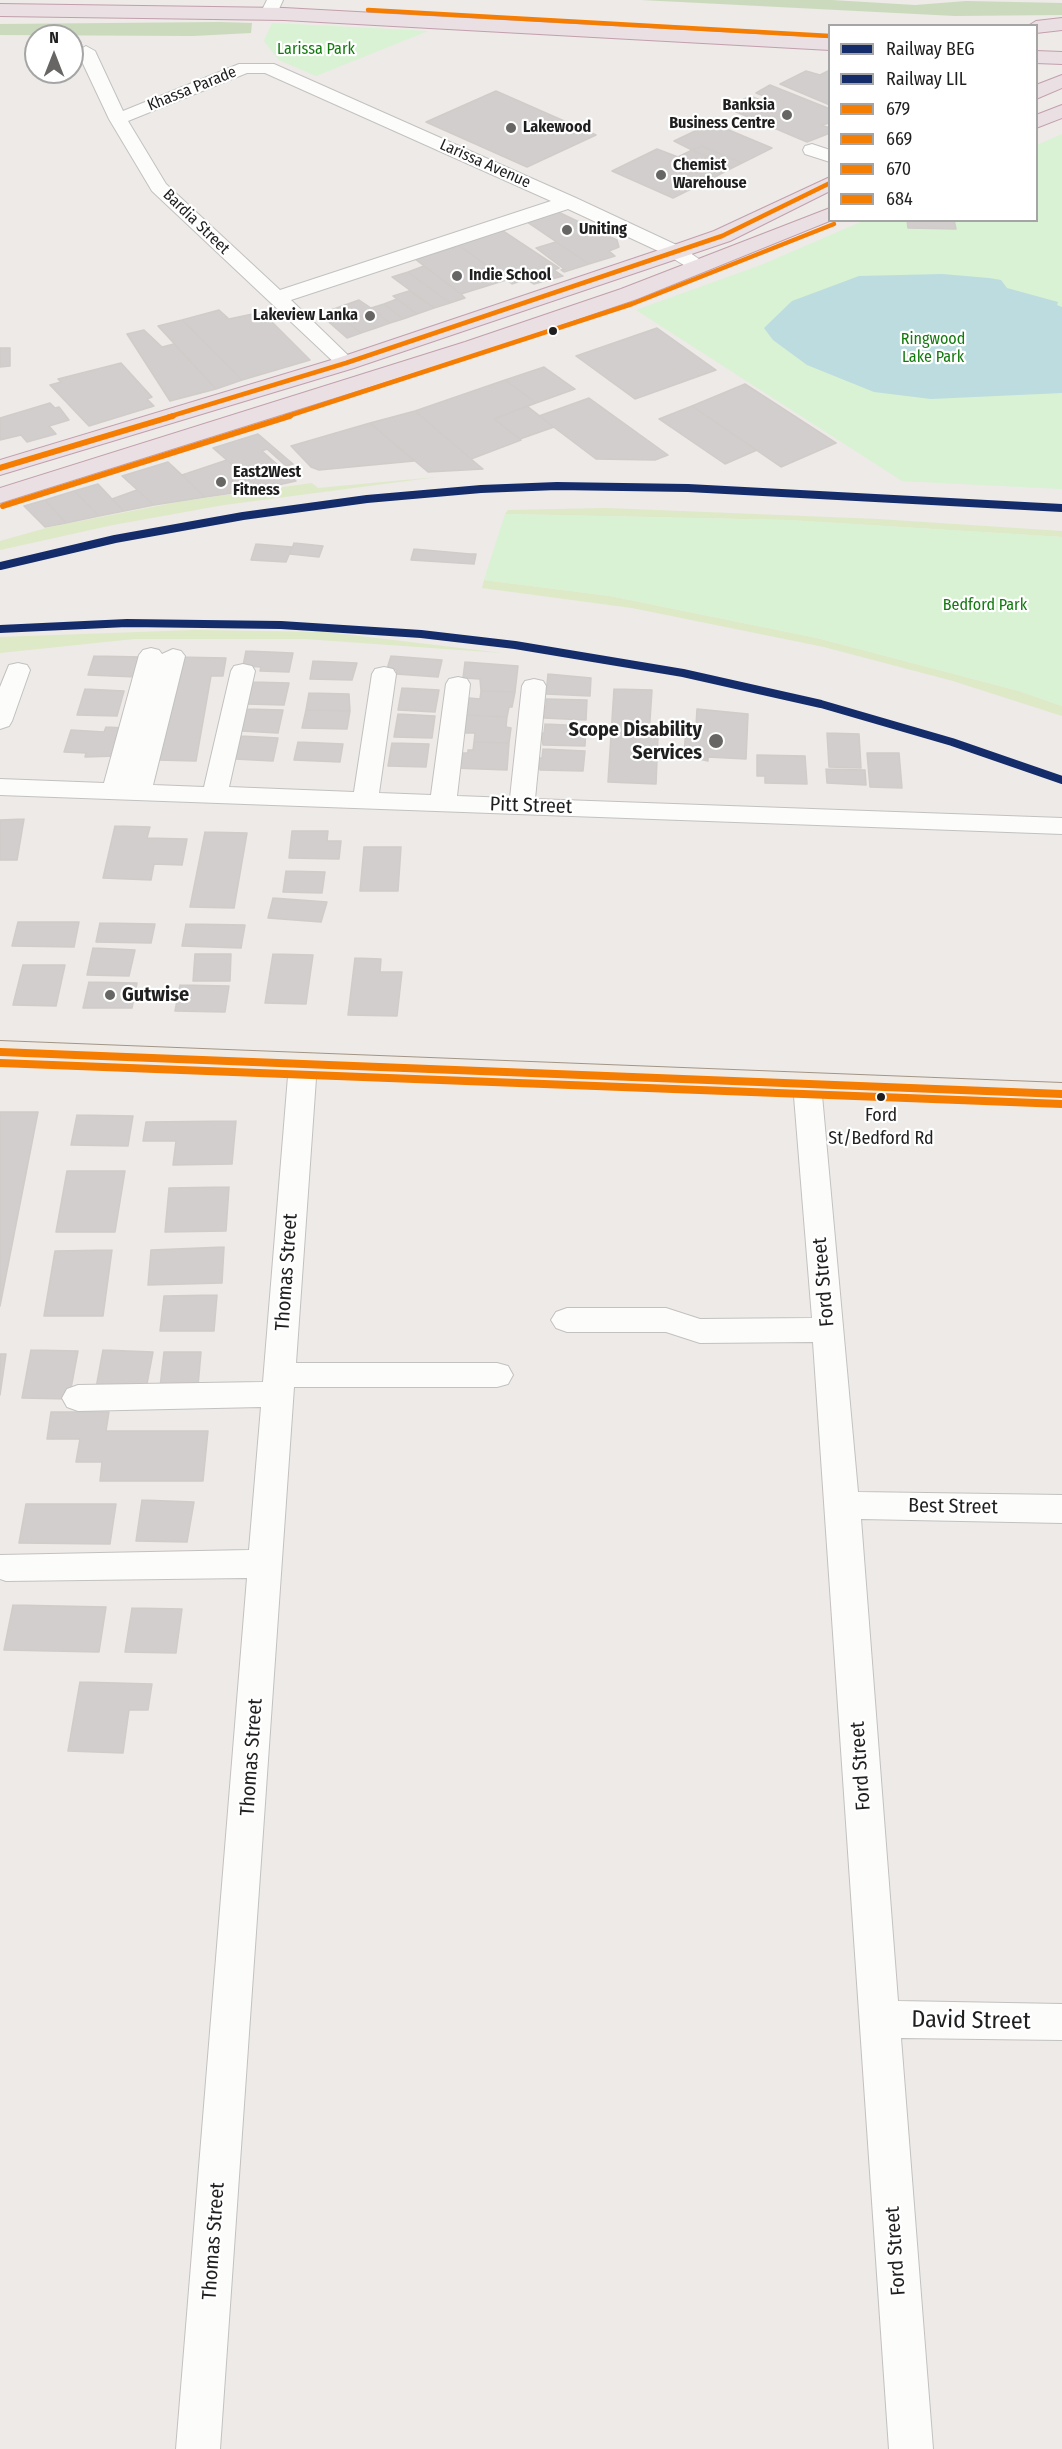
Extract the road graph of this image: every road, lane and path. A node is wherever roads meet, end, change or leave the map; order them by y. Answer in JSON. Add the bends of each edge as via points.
{"nodes":[{"id":1,"x":369,"y":0,"type":"edge"},
{"id":2,"x":272,"y":7,"type":"edge"},
{"id":3,"x":0,"y":10,"type":"edge"},
{"id":4,"x":1062,"y":24,"type":"edge"},
{"id":5,"x":828,"y":25,"type":"edge"},
{"id":6,"x":1038,"y":27,"type":"edge"},
{"id":7,"x":1038,"y":37,"type":"edge"},
{"id":8,"x":1062,"y":38,"type":"edge"},
{"id":9,"x":828,"y":44,"type":"edge"},
{"id":10,"x":86,"y":51,"type":"dead end"},
{"id":11,"x":1038,"y":57,"type":"edge"},
{"id":12,"x":1062,"y":58,"type":"edge"},
{"id":13,"x":268,"y":68,"type":"joint"},
{"id":14,"x":1062,"y":81,"type":"edge"},
{"id":15,"x":1038,"y":92,"type":"edge"},
{"id":16,"x":1062,"y":111,"type":"edge"},
{"id":17,"x":118,"y":119,"type":"junction"},
{"id":18,"x":1038,"y":121,"type":"edge"},
{"id":19,"x":828,"y":184,"type":"edge"},
{"id":20,"x":569,"y":202,"type":"junction"},
{"id":21,"x":828,"y":215,"type":"edge"},
{"id":22,"x":676,"y":252,"type":"junction"},
{"id":23,"x":699,"y":266,"type":"junction"},
{"id":24,"x":276,"y":298,"type":"junction"},
{"id":25,"x":346,"y":363,"type":"junction"},
{"id":26,"x":40,"y":457,"type":"junction"},
{"id":27,"x":0,"y":468,"type":"edge"},
{"id":28,"x":59,"y":478,"type":"junction"},
{"id":29,"x":0,"y":495,"type":"edge"},
{"id":30,"x":162,"y":655,"type":"dead end"},
{"id":31,"x":18,"y":670,"type":"dead end"},
{"id":32,"x":243,"y":671,"type":"dead end"},
{"id":33,"x":375,"y":674,"type":"dead end"},
{"id":34,"x":458,"y":684,"type":"dead end"},
{"id":35,"x":534,"y":686,"type":"dead end"},
{"id":36,"x":0,"y":720,"type":"edge"},
{"id":37,"x":0,"y":787,"type":"edge"},
{"id":38,"x":126,"y":792,"type":"junction"},
{"id":39,"x":215,"y":795,"type":"junction"},
{"id":40,"x":356,"y":800,"type":"junction"},
{"id":41,"x":443,"y":803,"type":"junction"},
{"id":42,"x":522,"y":806,"type":"junction"},
{"id":43,"x":1062,"y":826,"type":"edge"},
{"id":44,"x":0,"y":1052,"type":"edge"},
{"id":45,"x":303,"y":1064,"type":"junction"},
{"id":46,"x":807,"y":1084,"type":"junction"},
{"id":47,"x":1062,"y":1095,"type":"edge"},
{"id":48,"x":567,"y":1320,"type":"dead end"},
{"id":49,"x":828,"y":1330,"type":"junction"},
{"id":50,"x":497,"y":1375,"type":"dead end"},
{"id":51,"x":278,"y":1385,"type":"junction"},
{"id":52,"x":78,"y":1398,"type":"dead end"},
{"id":53,"x":843,"y":1505,"type":"junction"},
{"id":54,"x":1062,"y":1509,"type":"edge"},
{"id":55,"x":267,"y":1564,"type":"junction"},
{"id":56,"x":6,"y":1567,"type":"dead end"},
{"id":57,"x":879,"y":2019,"type":"junction"},
{"id":58,"x":1062,"y":2022,"type":"edge"},
{"id":59,"x":198,"y":2449,"type":"edge"},
{"id":60,"x":911,"y":2449,"type":"edge"}],
"edges":[{"from":1,"to":5,"type":"highway"},
{"from":2,"to":3,"type":"highway"},
{"from":2,"to":9,"type":"highway"},
{"from":4,"to":6,"type":"highway"},
{"from":7,"to":8,"type":"highway"},
{"from":10,"to":17,"type":"street","name":"Bardia Street"},
{"from":11,"to":12,"type":"highway"},
{"from":13,"to":17,"type":"street","name":"Khassa Parade","via":[[245,68]]},
{"from":13,"to":20,"type":"street","name":"Larissa Avenue"},
{"from":14,"to":15,"type":"highway"},
{"from":16,"to":18,"type":"highway"},
{"from":17,"to":24,"type":"street","name":"Bardia Street","via":[[159,187]]},
{"from":19,"to":22,"type":"highway","via":[[722,236]]},
{"from":20,"to":22,"type":"street","name":"Larissa Avenue"},
{"from":20,"to":24,"type":"street"},
{"from":21,"to":23,"type":"highway"},
{"from":22,"to":23,"type":"street","name":"Larissa Avenue"},
{"from":22,"to":25,"type":"highway"},
{"from":23,"to":28,"type":"highway","via":[[473,347]]},
{"from":24,"to":25,"type":"street","name":"Bardia Street"},
{"from":25,"to":26,"type":"highway"},
{"from":26,"to":27,"type":"highway"},
{"from":26,"to":28,"type":"highway"},
{"from":28,"to":29,"type":"highway"},
{"from":30,"to":38,"type":"street"},
{"from":31,"to":36,"type":"street"},
{"from":32,"to":39,"type":"street"},
{"from":33,"to":40,"type":"street"},
{"from":34,"to":41,"type":"street"},
{"from":35,"to":42,"type":"street"},
{"from":37,"to":38,"type":"street","name":"Pitt Street"},
{"from":38,"to":39,"type":"street","name":"Pitt Street"},
{"from":39,"to":40,"type":"street","name":"Pitt Street"},
{"from":40,"to":41,"type":"street","name":"Pitt Street"},
{"from":41,"to":42,"type":"street","name":"Pitt Street"},
{"from":42,"to":43,"type":"street","name":"Pitt Street"},
{"from":44,"to":45,"type":"main road"},
{"from":45,"to":46,"type":"main road"},
{"from":45,"to":51,"type":"street","name":"Thomas Street"},
{"from":46,"to":47,"type":"main road"},
{"from":46,"to":49,"type":"street","name":"Ford Street"},
{"from":48,"to":49,"type":"street","via":[[666,1320],[700,1331]]},
{"from":49,"to":53,"type":"street","name":"Ford Street"},
{"from":50,"to":51,"type":"street"},
{"from":51,"to":52,"type":"street"},
{"from":51,"to":55,"type":"street","name":"Thomas Street"},
{"from":53,"to":54,"type":"street","name":"Best Street"},
{"from":53,"to":57,"type":"street","name":"Ford Street"},
{"from":55,"to":56,"type":"street"},
{"from":55,"to":59,"type":"street","name":"Thomas Street"},
{"from":57,"to":58,"type":"street","name":"David Street"},
{"from":57,"to":60,"type":"street","name":"Ford Street"}]}
